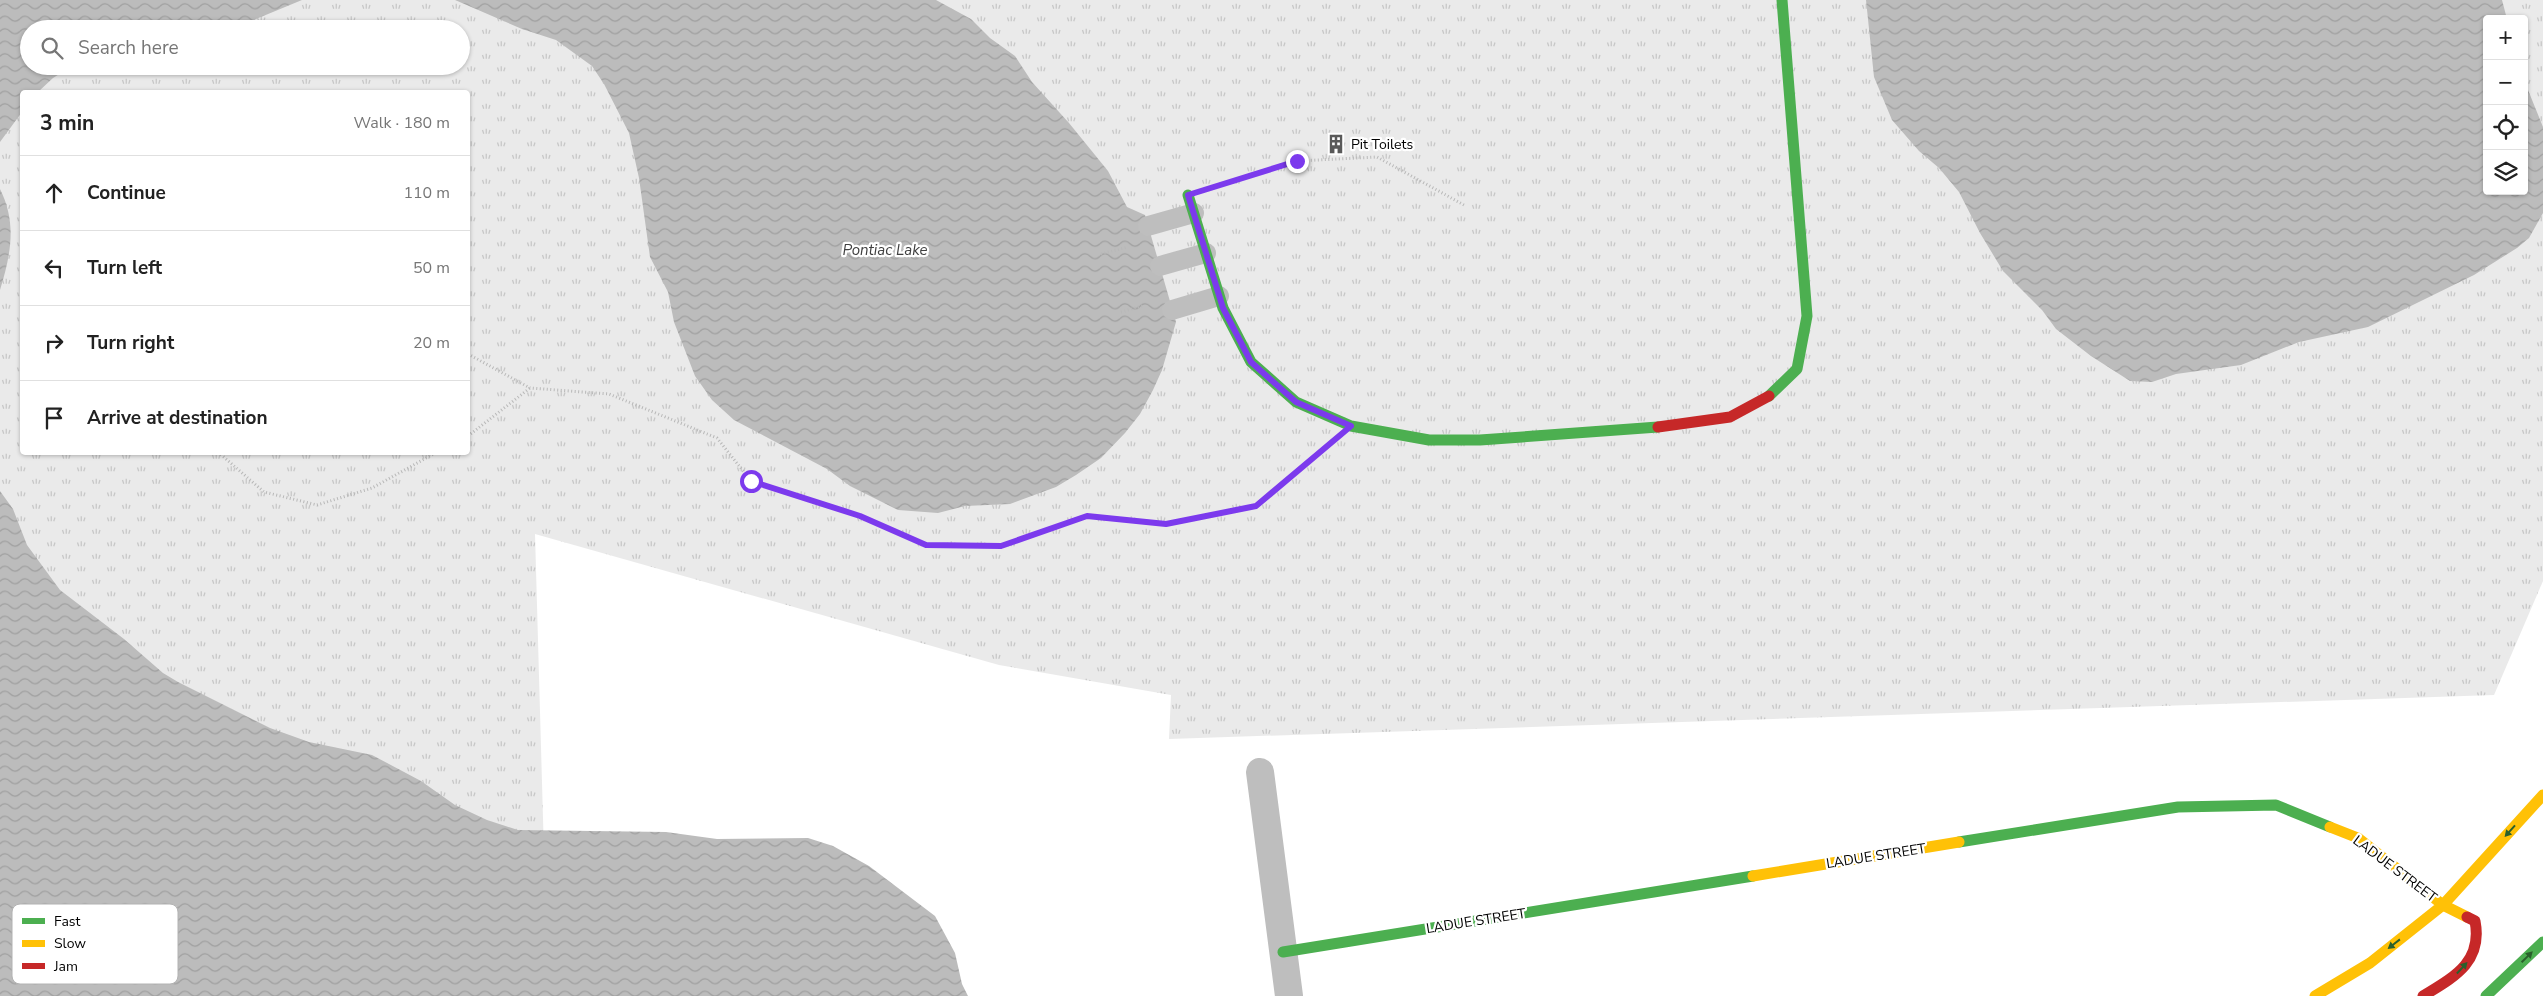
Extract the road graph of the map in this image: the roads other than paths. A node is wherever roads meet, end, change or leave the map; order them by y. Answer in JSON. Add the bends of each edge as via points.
{"nodes":[{"id":1,"x":1782,"y":0,"type":"edge"},
{"id":2,"x":1191,"y":204,"type":"joint"},
{"id":3,"x":1148,"y":226,"type":"dead end"},
{"id":4,"x":1206,"y":253,"type":"junction"},
{"id":5,"x":1160,"y":266,"type":"dead end"},
{"id":6,"x":1219,"y":296,"type":"junction"},
{"id":7,"x":1172,"y":310,"type":"dead end"},
{"id":8,"x":1260,"y":772,"type":"dead end"},
{"id":9,"x":2543,"y":794,"type":"edge"},
{"id":10,"x":2443,"y":905,"type":"junction"},
{"id":11,"x":2543,"y":942,"type":"edge"},
{"id":12,"x":1283,"y":952,"type":"junction"},
{"id":13,"x":1289,"y":996,"type":"edge"},
{"id":14,"x":2315,"y":996,"type":"edge"},
{"id":15,"x":2423,"y":996,"type":"edge"},
{"id":16,"x":2486,"y":996,"type":"edge"}],
"edges":[{"from":1,"to":6,"type":"street","via":[[1807,316],[1797,369],[1771,394],[1730,417],[1679,426],[1480,440],[1429,440],[1351,426],[1296,402],[1251,362]]},
{"from":2,"to":3,"type":"lane"},
{"from":2,"to":4,"type":"street"},
{"from":4,"to":5,"type":"lane"},
{"from":4,"to":6,"type":"street"},
{"from":6,"to":7,"type":"lane"},
{"from":8,"to":12,"type":"street"},
{"from":9,"to":10,"type":"street","one_way":true},
{"from":10,"to":12,"type":"street","name":"LADUE STREET","via":[[2358,838],[2276,805],[2178,807]]},
{"from":10,"to":14,"type":"street","one_way":true,"via":[[2370,963]]},
{"from":15,"to":10,"type":"street","name":"LADUE STREET","one_way":true,"via":[[2453,977],[2474,956],[2479,944],[2475,921]]},
{"from":16,"to":11,"type":"street","one_way":true},
{"from":12,"to":13,"type":"street"}]}
